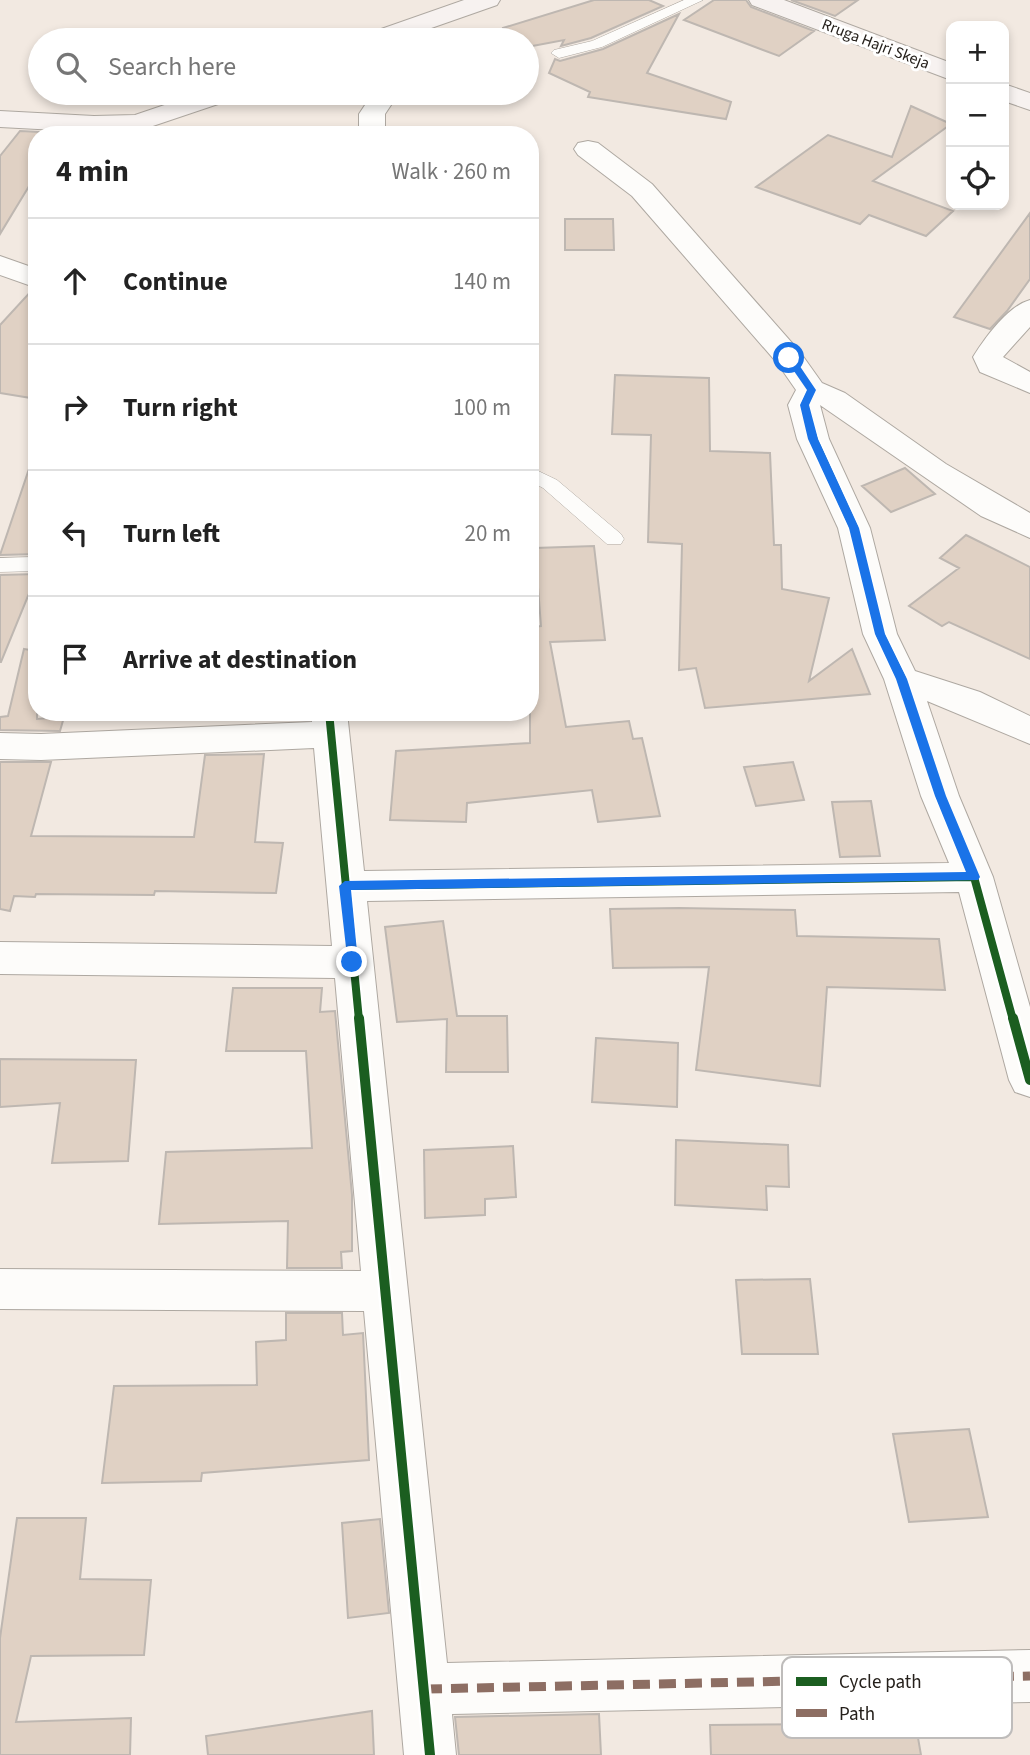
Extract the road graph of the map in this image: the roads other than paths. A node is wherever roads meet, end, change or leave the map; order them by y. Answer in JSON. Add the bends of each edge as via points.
{"nodes":[{"id":1,"x":488,"y":0,"type":"edge"},
{"id":2,"x":696,"y":0,"type":"edge"},
{"id":3,"x":761,"y":0,"type":"edge"},
{"id":4,"x":408,"y":28,"type":"edge"},
{"id":5,"x":559,"y":52,"type":"dead end"},
{"id":6,"x":946,"y":70,"type":"edge"},
{"id":7,"x":1009,"y":94,"type":"edge"},
{"id":8,"x":1030,"y":102,"type":"edge"},
{"id":9,"x":196,"y":105,"type":"edge"},
{"id":10,"x":378,"y":105,"type":"edge"},
{"id":11,"x":0,"y":118,"type":"edge"},
{"id":12,"x":112,"y":126,"type":"edge"},
{"id":13,"x":147,"y":126,"type":"edge"},
{"id":14,"x":372,"y":126,"type":"edge"},
{"id":15,"x":588,"y":149,"type":"dead end"},
{"id":16,"x":0,"y":265,"type":"edge"},
{"id":17,"x":28,"y":276,"type":"edge"},
{"id":18,"x":1030,"y":309,"type":"edge"},
{"id":19,"x":1030,"y":384,"type":"edge"},
{"id":20,"x":811,"y":390,"type":"junction"},
{"id":21,"x":539,"y":478,"type":"edge"},
{"id":22,"x":1030,"y":527,"type":"edge"},
{"id":23,"x":614,"y":538,"type":"dead end"},
{"id":24,"x":28,"y":564,"type":"edge"},
{"id":25,"x":0,"y":565,"type":"edge"},
{"id":26,"x":902,"y":679,"type":"junction"},
{"id":27,"x":330,"y":723,"type":"edge"},
{"id":28,"x":1030,"y":731,"type":"edge"},
{"id":29,"x":0,"y":746,"type":"edge"},
{"id":30,"x":974,"y":877,"type":"junction"},
{"id":31,"x":345,"y":886,"type":"junction"},
{"id":32,"x":0,"y":958,"type":"edge"},
{"id":33,"x":352,"y":962,"type":"junction"},
{"id":34,"x":1030,"y":1080,"type":"edge"},
{"id":35,"x":0,"y":1289,"type":"edge"},
{"id":36,"x":385,"y":1291,"type":"junction"},
{"id":37,"x":1012,"y":1676,"type":"edge"},
{"id":38,"x":1030,"y":1676,"type":"edge"},
{"id":39,"x":782,"y":1681,"type":"edge"},
{"id":40,"x":425,"y":1689,"type":"junction"},
{"id":41,"x":430,"y":1755,"type":"edge"}],
"edges":[{"from":1,"to":4,"type":"street"},
{"from":2,"to":5,"type":"lane","via":[[597,44]]},
{"from":3,"to":6,"type":"street","name":"Rruga Hajri Skeja"},
{"from":7,"to":8,"type":"street"},
{"from":9,"to":13,"type":"street"},
{"from":10,"to":14,"type":"street"},
{"from":11,"to":12,"type":"street"},
{"from":15,"to":20,"type":"street","via":[[642,190],[789,358]]},
{"from":16,"to":17,"type":"street"},
{"from":18,"to":19,"type":"street","via":[[988,357],[991,365]]},
{"from":20,"to":22,"type":"street","via":[[834,400],[993,508]]},
{"from":20,"to":26,"type":"street","via":[[804,405],[813,439],[854,528],[880,634]]},
{"from":21,"to":23,"type":"lane"},
{"from":24,"to":25,"type":"lane"},
{"from":26,"to":28,"type":"street","via":[[967,701]]},
{"from":26,"to":30,"type":"street","via":[[940,796]]},
{"from":27,"to":29,"type":"street","via":[[41,747]]},
{"from":27,"to":31,"type":"street"},
{"from":30,"to":31,"type":"street"},
{"from":30,"to":34,"type":"street"},
{"from":31,"to":33,"type":"street"},
{"from":32,"to":33,"type":"street"},
{"from":33,"to":36,"type":"street"},
{"from":35,"to":36,"type":"street"},
{"from":36,"to":40,"type":"street"},
{"from":37,"to":38,"type":"street"},
{"from":39,"to":40,"type":"street"},
{"from":40,"to":41,"type":"street"}]}
